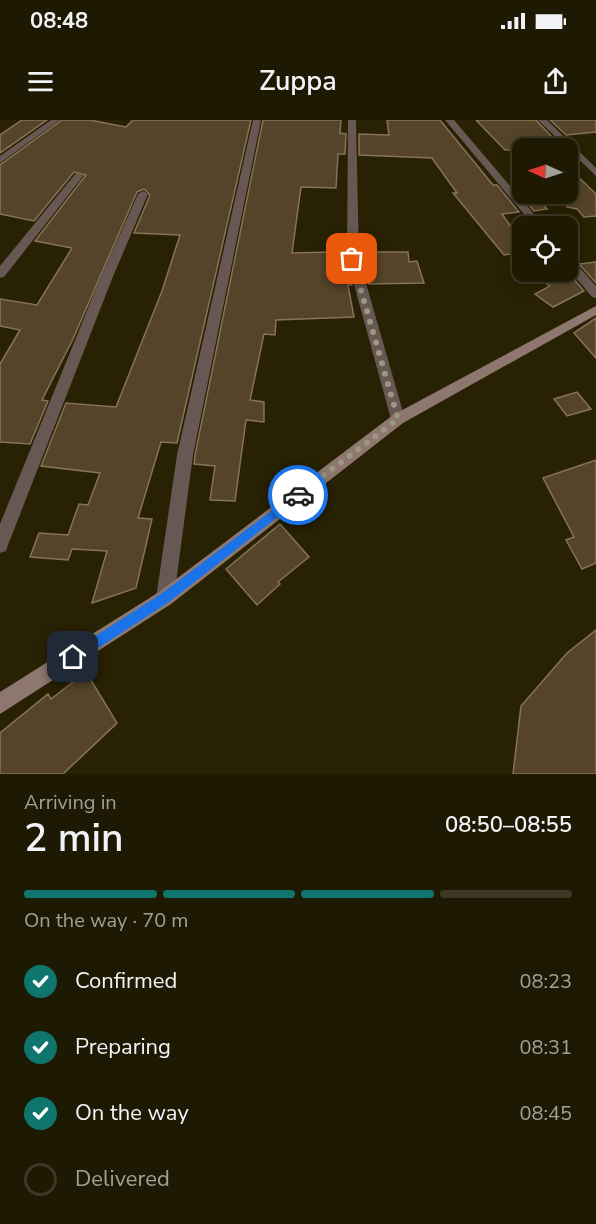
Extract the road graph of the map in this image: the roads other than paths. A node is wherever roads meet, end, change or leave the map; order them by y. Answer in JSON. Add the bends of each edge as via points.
{"nodes":[{"id":1,"x":56,"y":120,"type":"edge"},
{"id":2,"x":257,"y":120,"type":"edge"},
{"id":3,"x":352,"y":120,"type":"edge"},
{"id":4,"x":449,"y":120,"type":"edge"},
{"id":5,"x":542,"y":120,"type":"edge"},
{"id":6,"x":0,"y":160,"type":"edge"},
{"id":7,"x":596,"y":173,"type":"edge"},
{"id":8,"x":79,"y":175,"type":"dead end"},
{"id":9,"x":143,"y":194,"type":"dead end"},
{"id":10,"x":531,"y":216,"type":"edge"},
{"id":11,"x":578,"y":273,"type":"edge"},
{"id":12,"x":0,"y":274,"type":"edge"},
{"id":13,"x":596,"y":294,"type":"edge"},
{"id":14,"x":596,"y":310,"type":"edge"},
{"id":15,"x":398,"y":419,"type":"junction"},
{"id":16,"x":0,"y":545,"type":"edge"},
{"id":17,"x":165,"y":598,"type":"junction"},
{"id":18,"x":0,"y":704,"type":"edge"}],
"edges":[{"from":1,"to":6,"type":"street"},
{"from":2,"to":17,"type":"street","via":[[185,455]]},
{"from":3,"to":15,"type":"street","via":[[352,259]]},
{"from":4,"to":10,"type":"street"},
{"from":5,"to":7,"type":"street"},
{"from":8,"to":12,"type":"street"},
{"from":9,"to":16,"type":"street"},
{"from":11,"to":13,"type":"street"},
{"from":14,"to":15,"type":"street"},
{"from":15,"to":17,"type":"street"},
{"from":17,"to":18,"type":"street"}]}
